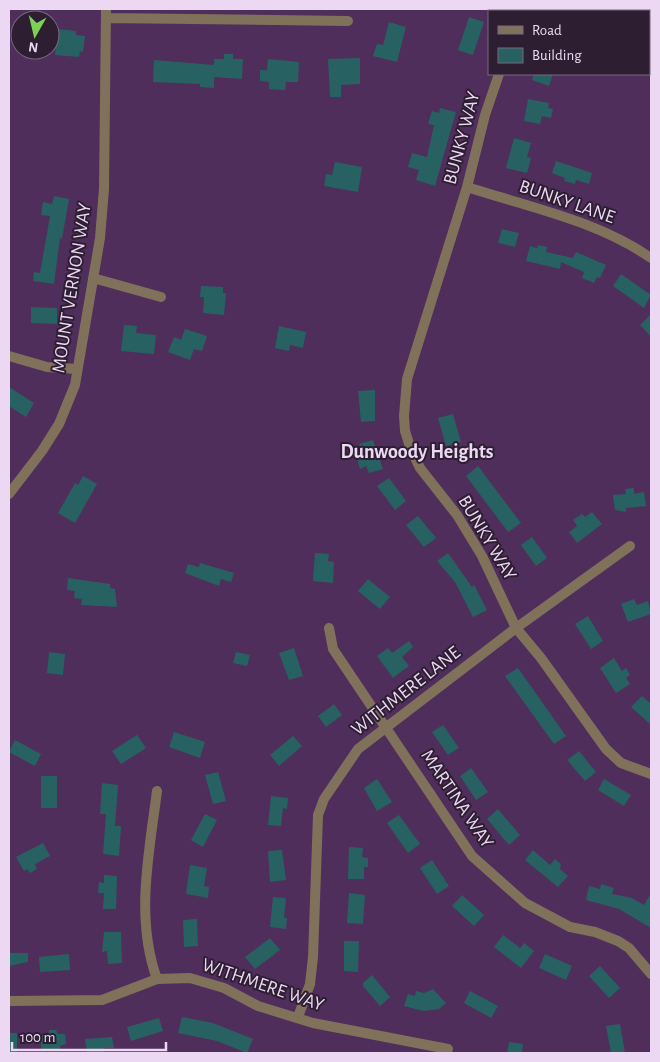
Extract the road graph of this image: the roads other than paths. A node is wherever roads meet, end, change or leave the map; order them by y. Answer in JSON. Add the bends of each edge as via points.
{"nodes":[{"id":1,"x":106,"y":13,"type":"edge"},
{"id":2,"x":348,"y":22,"type":"dead end"},
{"id":3,"x":499,"y":75,"type":"edge"},
{"id":4,"x":467,"y":187,"type":"junction"},
{"id":5,"x":651,"y":258,"type":"edge"},
{"id":6,"x":93,"y":278,"type":"junction"},
{"id":7,"x":161,"y":298,"type":"dead end"},
{"id":8,"x":9,"y":356,"type":"edge"},
{"id":9,"x":76,"y":369,"type":"junction"},
{"id":10,"x":9,"y":494,"type":"edge"},
{"id":11,"x":630,"y":546,"type":"dead end"},
{"id":12,"x":329,"y":628,"type":"dead end"},
{"id":13,"x":516,"y":628,"type":"junction"},
{"id":14,"x":385,"y":727,"type":"junction"},
{"id":15,"x":651,"y":774,"type":"edge"},
{"id":16,"x":156,"y":791,"type":"dead end"},
{"id":17,"x":651,"y":974,"type":"edge"},
{"id":18,"x":157,"y":979,"type":"junction"},
{"id":19,"x":9,"y":1002,"type":"edge"},
{"id":20,"x":298,"y":1017,"type":"junction"},
{"id":21,"x":448,"y":1049,"type":"dead end"}],
"edges":[{"from":1,"to":2,"type":"street"},
{"from":1,"to":6,"type":"street","name":"MOUNT VERNON WAY","via":[[104,189]]},
{"from":3,"to":4,"type":"street","name":"BUNKY WAY"},
{"from":4,"to":5,"type":"street","name":"BUNKY LANE","via":[[598,229]]},
{"from":4,"to":13,"type":"street","name":"BUNKY WAY","via":[[407,379],[405,430],[420,468],[457,515],[482,556]]},
{"from":6,"to":7,"type":"street"},
{"from":6,"to":9,"type":"street","name":"MOUNT VERNON WAY"},
{"from":8,"to":9,"type":"street","via":[[47,367]]},
{"from":9,"to":10,"type":"street","name":"MOUNT VERNON WAY","via":[[74,386],[59,424]]},
{"from":11,"to":13,"type":"street","name":"WITHMERE LANE"},
{"from":12,"to":14,"type":"street","name":"MARTINA WAY","via":[[333,649]]},
{"from":13,"to":14,"type":"street","name":"WITHMERE LANE"},
{"from":13,"to":15,"type":"street","name":"BUNKY WAY","via":[[606,749],[621,763]]},
{"from":14,"to":17,"type":"street","name":"MARTINA WAY","via":[[462,843],[502,884],[548,917],[618,941],[629,948]]},
{"from":14,"to":20,"type":"street","name":"WITHMERE LANE","via":[[358,749],[324,799],[318,815],[313,957],[310,984]]},
{"from":16,"to":18,"type":"street","via":[[144,898],[149,955]]},
{"from":18,"to":19,"type":"street","name":"WITHMERE WAY","via":[[102,1000]]},
{"from":18,"to":20,"type":"street","name":"WITHMERE WAY","via":[[190,978],[207,982],[258,1006]]},
{"from":20,"to":21,"type":"street","name":"WITHMERE WAY","via":[[360,1034]]}]}
